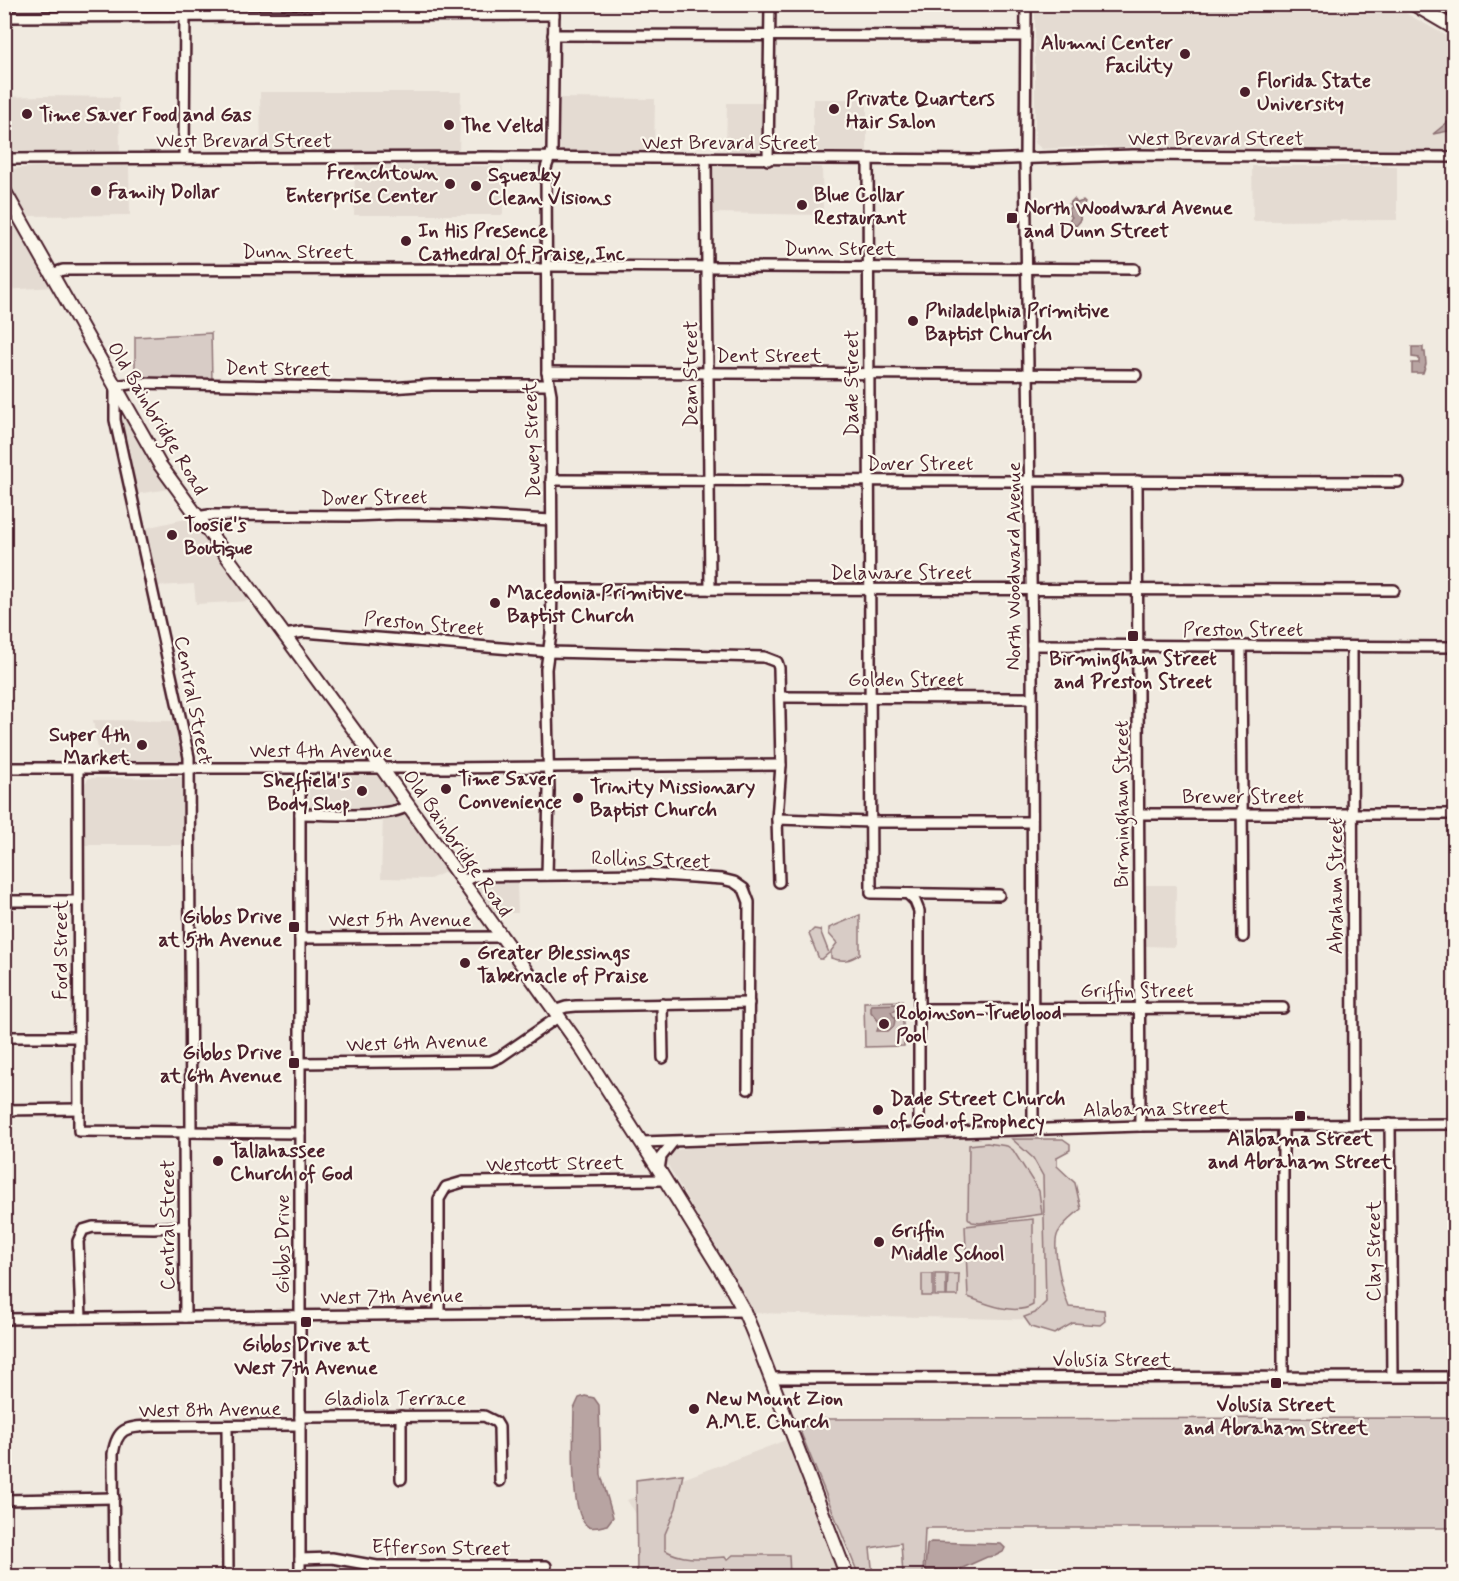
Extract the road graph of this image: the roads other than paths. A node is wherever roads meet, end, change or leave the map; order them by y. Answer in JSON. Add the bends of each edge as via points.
{"nodes":[{"id":1,"x":185,"y":4,"type":"edge"},
{"id":2,"x":554,"y":4,"type":"edge"},
{"id":3,"x":770,"y":4,"type":"edge"},
{"id":4,"x":1026,"y":4,"type":"edge"},
{"id":5,"x":1413,"y":4,"type":"edge"},
{"id":6,"x":1446,"y":4,"type":"edge"},
{"id":7,"x":1455,"y":10,"type":"edge"},
{"id":8,"x":554,"y":15,"type":"junction"},
{"id":9,"x":185,"y":16,"type":"junction"},
{"id":10,"x":4,"y":17,"type":"edge"},
{"id":11,"x":1455,"y":28,"type":"edge"},
{"id":12,"x":553,"y":35,"type":"junction"},
{"id":13,"x":769,"y":36,"type":"junction"},
{"id":14,"x":1026,"y":36,"type":"junction"},
{"id":15,"x":1455,"y":157,"type":"edge"},
{"id":16,"x":184,"y":158,"type":"junction"},
{"id":17,"x":4,"y":159,"type":"edge"},
{"id":18,"x":549,"y":159,"type":"junction"},
{"id":19,"x":1025,"y":159,"type":"junction"},
{"id":20,"x":706,"y":160,"type":"junction"},
{"id":21,"x":768,"y":160,"type":"junction"},
{"id":22,"x":868,"y":160,"type":"junction"},
{"id":23,"x":4,"y":190,"type":"edge"},
{"id":24,"x":707,"y":266,"type":"junction"},
{"id":25,"x":546,"y":267,"type":"junction"},
{"id":26,"x":868,"y":267,"type":"junction"},
{"id":27,"x":1028,"y":267,"type":"junction"},
{"id":28,"x":1134,"y":269,"type":"dead end"},
{"id":29,"x":51,"y":274,"type":"junction"},
{"id":30,"x":547,"y":372,"type":"junction"},
{"id":31,"x":708,"y":373,"type":"junction"},
{"id":32,"x":869,"y":373,"type":"junction"},
{"id":33,"x":1029,"y":374,"type":"junction"},
{"id":34,"x":1136,"y":375,"type":"dead end"},
{"id":35,"x":549,"y":385,"type":"junction"},
{"id":36,"x":115,"y":388,"type":"junction"},
{"id":37,"x":551,"y":480,"type":"junction"},
{"id":38,"x":709,"y":480,"type":"junction"},
{"id":39,"x":870,"y":481,"type":"junction"},
{"id":40,"x":1030,"y":481,"type":"junction"},
{"id":41,"x":1137,"y":482,"type":"junction"},
{"id":42,"x":1398,"y":482,"type":"dead end"},
{"id":43,"x":197,"y":517,"type":"junction"},
{"id":44,"x":551,"y":520,"type":"junction"},
{"id":45,"x":710,"y":589,"type":"junction"},
{"id":46,"x":552,"y":590,"type":"junction"},
{"id":47,"x":870,"y":590,"type":"junction"},
{"id":48,"x":1031,"y":590,"type":"junction"},
{"id":49,"x":1394,"y":590,"type":"dead end"},
{"id":50,"x":1138,"y":591,"type":"junction"},
{"id":51,"x":284,"y":635,"type":"junction"},
{"id":52,"x":1032,"y":645,"type":"junction"},
{"id":53,"x":1138,"y":646,"type":"junction"},
{"id":54,"x":1241,"y":647,"type":"junction"},
{"id":55,"x":1352,"y":647,"type":"junction"},
{"id":56,"x":1455,"y":647,"type":"edge"},
{"id":57,"x":549,"y":652,"type":"junction"},
{"id":58,"x":781,"y":697,"type":"junction"},
{"id":59,"x":871,"y":697,"type":"junction"},
{"id":60,"x":1031,"y":698,"type":"junction"},
{"id":61,"x":781,"y":765,"type":"junction"},
{"id":62,"x":548,"y":767,"type":"junction"},
{"id":63,"x":4,"y":768,"type":"edge"},
{"id":64,"x":300,"y":768,"type":"junction"},
{"id":65,"x":381,"y":768,"type":"junction"},
{"id":66,"x":78,"y":769,"type":"junction"},
{"id":67,"x":191,"y":769,"type":"junction"},
{"id":68,"x":408,"y":806,"type":"junction"},
{"id":69,"x":1352,"y":813,"type":"junction"},
{"id":70,"x":300,"y":814,"type":"junction"},
{"id":71,"x":1139,"y":814,"type":"junction"},
{"id":72,"x":1242,"y":814,"type":"junction"},
{"id":73,"x":1455,"y":814,"type":"edge"},
{"id":74,"x":777,"y":819,"type":"junction"},
{"id":75,"x":871,"y":822,"type":"junction"},
{"id":76,"x":1032,"y":822,"type":"junction"},
{"id":77,"x":547,"y":875,"type":"junction"},
{"id":78,"x":461,"y":881,"type":"junction"},
{"id":79,"x":779,"y":882,"type":"dead end"},
{"id":80,"x":908,"y":894,"type":"junction"},
{"id":81,"x":999,"y":895,"type":"dead end"},
{"id":82,"x":4,"y":901,"type":"edge"},
{"id":83,"x":78,"y":901,"type":"junction"},
{"id":84,"x":501,"y":937,"type":"junction"},
{"id":85,"x":1243,"y":937,"type":"dead end"},
{"id":86,"x":300,"y":938,"type":"junction"},
{"id":87,"x":749,"y":1002,"type":"junction"},
{"id":88,"x":662,"y":1004,"type":"junction"},
{"id":89,"x":1140,"y":1008,"type":"junction"},
{"id":90,"x":1283,"y":1008,"type":"dead end"},
{"id":91,"x":919,"y":1009,"type":"junction"},
{"id":92,"x":1032,"y":1009,"type":"junction"},
{"id":93,"x":556,"y":1014,"type":"junction"},
{"id":94,"x":4,"y":1037,"type":"edge"},
{"id":95,"x":78,"y":1037,"type":"junction"},
{"id":96,"x":663,"y":1058,"type":"dead end"},
{"id":97,"x":300,"y":1063,"type":"junction"},
{"id":98,"x":748,"y":1089,"type":"dead end"},
{"id":99,"x":79,"y":1109,"type":"junction"},
{"id":100,"x":4,"y":1110,"type":"edge"},
{"id":101,"x":1353,"y":1124,"type":"junction"},
{"id":102,"x":1390,"y":1124,"type":"junction"},
{"id":103,"x":1455,"y":1124,"type":"edge"},
{"id":104,"x":1283,"y":1125,"type":"junction"},
{"id":105,"x":1140,"y":1126,"type":"junction"},
{"id":106,"x":1033,"y":1128,"type":"junction"},
{"id":107,"x":187,"y":1132,"type":"junction"},
{"id":108,"x":919,"y":1132,"type":"junction"},
{"id":109,"x":300,"y":1133,"type":"junction"},
{"id":110,"x":642,"y":1142,"type":"junction"},
{"id":111,"x":673,"y":1142,"type":"junction"},
{"id":112,"x":662,"y":1175,"type":"junction"},
{"id":113,"x":185,"y":1226,"type":"junction"},
{"id":114,"x":744,"y":1311,"type":"junction"},
{"id":115,"x":439,"y":1313,"type":"junction"},
{"id":116,"x":300,"y":1316,"type":"junction"},
{"id":117,"x":185,"y":1317,"type":"junction"},
{"id":118,"x":81,"y":1318,"type":"junction"},
{"id":119,"x":4,"y":1319,"type":"edge"},
{"id":120,"x":1283,"y":1376,"type":"junction"},
{"id":121,"x":1392,"y":1377,"type":"junction"},
{"id":122,"x":1455,"y":1377,"type":"edge"},
{"id":123,"x":770,"y":1378,"type":"junction"},
{"id":124,"x":401,"y":1416,"type":"junction"},
{"id":125,"x":300,"y":1421,"type":"junction"},
{"id":126,"x":227,"y":1426,"type":"junction"},
{"id":127,"x":401,"y":1479,"type":"dead end"},
{"id":128,"x":500,"y":1481,"type":"dead end"},
{"id":129,"x":114,"y":1498,"type":"junction"},
{"id":130,"x":4,"y":1500,"type":"edge"},
{"id":131,"x":300,"y":1559,"type":"junction"},
{"id":132,"x":546,"y":1566,"type":"dead end"},
{"id":133,"x":114,"y":1576,"type":"edge"},
{"id":134,"x":228,"y":1576,"type":"edge"},
{"id":135,"x":300,"y":1576,"type":"edge"},
{"id":136,"x":847,"y":1576,"type":"edge"}],
"edges":[{"from":1,"to":9,"type":"street"},
{"from":2,"to":8,"type":"street","name":"Dewey Street"},
{"from":3,"to":13,"type":"street"},
{"from":4,"to":14,"type":"street","name":"North Woodward Avenue"},
{"from":5,"to":11,"type":"main road"},
{"from":6,"to":7,"type":"main road"},
{"from":8,"to":9,"type":"street"},
{"from":8,"to":12,"type":"street","name":"Dewey Street"},
{"from":9,"to":10,"type":"street"},
{"from":9,"to":16,"type":"street"},
{"from":12,"to":13,"type":"street"},
{"from":12,"to":18,"type":"street","name":"Dewey Street"},
{"from":13,"to":14,"type":"street"},
{"from":13,"to":21,"type":"street"},
{"from":14,"to":19,"type":"street","name":"North Woodward Avenue"},
{"from":15,"to":19,"type":"street","name":"West Brevard Street","via":[[1133,155]]},
{"from":16,"to":17,"type":"street","name":"West Brevard Street"},
{"from":16,"to":18,"type":"street","name":"West Brevard Street"},
{"from":18,"to":20,"type":"street","name":"West Brevard Street"},
{"from":18,"to":25,"type":"street","name":"Dewey Street"},
{"from":19,"to":22,"type":"street","name":"West Brevard Street"},
{"from":19,"to":27,"type":"street","name":"North Woodward Avenue"},
{"from":20,"to":21,"type":"street","name":"West Brevard Street"},
{"from":20,"to":24,"type":"street","name":"Dean Street"},
{"from":21,"to":22,"type":"street","name":"West Brevard Street"},
{"from":22,"to":26,"type":"street","name":"Dade Street"},
{"from":23,"to":29,"type":"main road","name":"Old Bainbridge Road"},
{"from":24,"to":25,"type":"street","name":"Dunn Street"},
{"from":24,"to":26,"type":"street","name":"Dunn Street"},
{"from":24,"to":31,"type":"street","name":"Dean Street"},
{"from":25,"to":29,"type":"street","name":"Dunn Street","via":[[63,270]]},
{"from":25,"to":30,"type":"street","name":"Dewey Street"},
{"from":26,"to":27,"type":"street","name":"Dunn Street"},
{"from":26,"to":32,"type":"street","name":"Dade Street"},
{"from":27,"to":28,"type":"street","name":"Dunn Street"},
{"from":27,"to":33,"type":"street","name":"North Woodward Avenue"},
{"from":29,"to":36,"type":"main road","name":"Old Bainbridge Road"},
{"from":30,"to":31,"type":"street","name":"Dent Street"},
{"from":30,"to":35,"type":"street","name":"Dewey Street"},
{"from":31,"to":32,"type":"street","name":"Dent Street"},
{"from":31,"to":38,"type":"street","name":"Dean Street"},
{"from":32,"to":33,"type":"street","name":"Dent Street"},
{"from":32,"to":39,"type":"street","name":"Dade Street"},
{"from":33,"to":34,"type":"street","name":"Dent Street"},
{"from":33,"to":40,"type":"street","name":"North Woodward Avenue"},
{"from":35,"to":36,"type":"street","name":"Dent Street","via":[[392,388],[148,383]]},
{"from":35,"to":37,"type":"street","name":"Dewey Street"},
{"from":36,"to":43,"type":"main road","name":"Old Bainbridge Road","via":[[160,465]]},
{"from":36,"to":67,"type":"street","name":"Central Street","via":[[115,420]]},
{"from":37,"to":38,"type":"street","name":"Dover Street"},
{"from":37,"to":44,"type":"street","name":"Dewey Street"},
{"from":38,"to":39,"type":"street","name":"Dover Street"},
{"from":38,"to":45,"type":"street","name":"Dean Street"},
{"from":39,"to":40,"type":"street","name":"Dover Street"},
{"from":39,"to":47,"type":"street","name":"Dade Street"},
{"from":40,"to":41,"type":"street","name":"Dover Street"},
{"from":40,"to":48,"type":"street","name":"North Woodward Avenue"},
{"from":41,"to":42,"type":"street","name":"Dover Street"},
{"from":41,"to":50,"type":"street","name":"Birmingham Street"},
{"from":43,"to":44,"type":"street","name":"Dover Street","via":[[401,514]]},
{"from":43,"to":51,"type":"main road","name":"Old Bainbridge Road"},
{"from":44,"to":46,"type":"street","name":"Dewey Street"},
{"from":45,"to":46,"type":"street","name":"Delaware Street"},
{"from":45,"to":47,"type":"street","name":"Delaware Street"},
{"from":46,"to":57,"type":"street","name":"Dewey Street"},
{"from":47,"to":48,"type":"street","name":"Delaware Street"},
{"from":47,"to":59,"type":"street","name":"Dade Street"},
{"from":48,"to":50,"type":"street","name":"Delaware Street"},
{"from":48,"to":52,"type":"street","name":"North Woodward Avenue"},
{"from":49,"to":50,"type":"street","name":"Delaware Street"},
{"from":50,"to":53,"type":"street","name":"Birmingham Street"},
{"from":51,"to":57,"type":"street","name":"Preston Street","via":[[304,632]]},
{"from":51,"to":65,"type":"main road","name":"Old Bainbridge Road"},
{"from":52,"to":53,"type":"street","name":"Preston Street"},
{"from":52,"to":60,"type":"street","name":"North Woodward Avenue"},
{"from":53,"to":54,"type":"street","name":"Preston Street"},
{"from":53,"to":71,"type":"street","name":"Birmingham Street"},
{"from":54,"to":55,"type":"street","name":"Preston Street"},
{"from":54,"to":72,"type":"street"},
{"from":55,"to":56,"type":"street","name":"Preston Street"},
{"from":55,"to":69,"type":"street","name":"Abraham Street"},
{"from":57,"to":58,"type":"street","name":"Preston Street","via":[[764,657],[777,662]]},
{"from":57,"to":62,"type":"street","name":"Dewey Street"},
{"from":58,"to":59,"type":"street","name":"Golden Street"},
{"from":58,"to":61,"type":"street"},
{"from":59,"to":60,"type":"street","name":"Golden Street"},
{"from":59,"to":75,"type":"street","name":"Dade Street"},
{"from":60,"to":76,"type":"street","name":"North Woodward Avenue"},
{"from":61,"to":62,"type":"street","name":"West 4th Avenue"},
{"from":61,"to":74,"type":"street"},
{"from":62,"to":65,"type":"street","name":"West 4th Avenue"},
{"from":62,"to":77,"type":"street","name":"Dewey Street"},
{"from":63,"to":66,"type":"street","name":"West 4th Avenue"},
{"from":64,"to":65,"type":"street","name":"West 4th Avenue"},
{"from":64,"to":67,"type":"street","name":"West 4th Avenue"},
{"from":64,"to":70,"type":"street","name":"Gibbs Drive"},
{"from":65,"to":68,"type":"main road","name":"Old Bainbridge Road"},
{"from":66,"to":67,"type":"street","name":"West 4th Avenue"},
{"from":66,"to":83,"type":"street","name":"Ford Street"},
{"from":67,"to":107,"type":"street","name":"Central Street"},
{"from":68,"to":70,"type":"street","via":[[380,813]]},
{"from":68,"to":78,"type":"main road","name":"Old Bainbridge Road"},
{"from":69,"to":72,"type":"street","name":"Brewer Street"},
{"from":69,"to":73,"type":"street","name":"Brewer Street"},
{"from":69,"to":101,"type":"street","name":"Abraham Street"},
{"from":70,"to":86,"type":"street","name":"Gibbs Drive"},
{"from":71,"to":72,"type":"street","name":"Brewer Street"},
{"from":71,"to":89,"type":"street","name":"Birmingham Street"},
{"from":72,"to":85,"type":"street"},
{"from":74,"to":75,"type":"street"},
{"from":74,"to":79,"type":"street"},
{"from":75,"to":76,"type":"street"},
{"from":75,"to":80,"type":"street","name":"Dade Street","via":[[871,893]]},
{"from":76,"to":92,"type":"street","name":"North Woodward Avenue"},
{"from":77,"to":78,"type":"street","name":"Rollins Street","via":[[476,876]]},
{"from":77,"to":87,"type":"street","name":"Rollins Street","via":[[681,875],[722,879],[739,885],[749,902]]},
{"from":78,"to":84,"type":"main road","name":"Old Bainbridge Road"},
{"from":80,"to":81,"type":"street"},
{"from":80,"to":91,"type":"street","via":[[919,911]]},
{"from":82,"to":83,"type":"street"},
{"from":83,"to":95,"type":"street","name":"Ford Street"},
{"from":84,"to":86,"type":"street","name":"West 5th Avenue"},
{"from":84,"to":93,"type":"main road","name":"Old Bainbridge Road"},
{"from":86,"to":97,"type":"street","name":"Gibbs Drive"},
{"from":87,"to":88,"type":"street","name":"West 6th Avenue"},
{"from":87,"to":98,"type":"street","name":"Rollins Street"},
{"from":88,"to":93,"type":"street","name":"West 6th Avenue","via":[[566,1007]]},
{"from":88,"to":96,"type":"street"},
{"from":89,"to":90,"type":"street","name":"Griffin Street"},
{"from":89,"to":92,"type":"street","name":"Griffin Street"},
{"from":89,"to":105,"type":"street","name":"Birmingham Street"},
{"from":91,"to":92,"type":"street","name":"Griffin Street"},
{"from":91,"to":108,"type":"street"},
{"from":92,"to":106,"type":"street","name":"North Woodward Avenue"},
{"from":93,"to":97,"type":"street","name":"West 6th Avenue","via":[[491,1060]]},
{"from":93,"to":110,"type":"main road","name":"Old Bainbridge Road"},
{"from":94,"to":95,"type":"street"},
{"from":95,"to":99,"type":"street","name":"Ford Street"},
{"from":97,"to":109,"type":"street","name":"Gibbs Drive"},
{"from":99,"to":100,"type":"street"},
{"from":99,"to":107,"type":"street","name":"Ford Street","via":[[79,1131]]},
{"from":101,"to":102,"type":"street","name":"Alabama Street"},
{"from":101,"to":104,"type":"street","name":"Alabama Street"},
{"from":102,"to":103,"type":"street","name":"Alabama Street"},
{"from":102,"to":121,"type":"street","name":"Clay Street"},
{"from":104,"to":105,"type":"street","name":"Alabama Street"},
{"from":104,"to":120,"type":"street"},
{"from":105,"to":106,"type":"street","name":"Alabama Street"},
{"from":106,"to":108,"type":"street","name":"Alabama Street"},
{"from":107,"to":109,"type":"street"},
{"from":107,"to":113,"type":"street","name":"Central Street"},
{"from":108,"to":111,"type":"street","name":"Alabama Street"},
{"from":109,"to":116,"type":"street","name":"Gibbs Drive"},
{"from":110,"to":111,"type":"street","name":"Alabama Street"},
{"from":110,"to":112,"type":"main road","name":"Old Bainbridge Road"},
{"from":111,"to":112,"type":"street","via":[[661,1157]]},
{"from":112,"to":114,"type":"main road","name":"Old Bainbridge Road"},
{"from":112,"to":115,"type":"street","name":"Westcott Street","via":[[463,1182],[446,1187],[439,1198]]},
{"from":113,"to":117,"type":"street","name":"Central Street"},
{"from":113,"to":118,"type":"street","via":[[86,1228],[78,1241]]},
{"from":114,"to":115,"type":"street","name":"West 7th Avenue"},
{"from":114,"to":123,"type":"main road","name":"Old Bainbridge Road"},
{"from":115,"to":116,"type":"street","name":"West 7th Avenue"},
{"from":116,"to":117,"type":"street","name":"West 7th Avenue"},
{"from":116,"to":125,"type":"street","name":"Gibbs Drive"},
{"from":117,"to":118,"type":"street","name":"West 7th Avenue"},
{"from":118,"to":119,"type":"street","name":"West 7th Avenue"},
{"from":120,"to":121,"type":"street","name":"Volusia Street"},
{"from":120,"to":123,"type":"street","name":"Volusia Street"},
{"from":121,"to":122,"type":"street","name":"Volusia Street"},
{"from":123,"to":136,"type":"main road","name":"Old Bainbridge Road"},
{"from":124,"to":125,"type":"street","name":"Gladiola Terrace"},
{"from":124,"to":127,"type":"street"},
{"from":124,"to":128,"type":"street","name":"Gladiola Terrace","via":[[490,1418],[499,1427]]},
{"from":125,"to":126,"type":"street","name":"West 8th Avenue"},
{"from":125,"to":131,"type":"street","name":"Gibbs Drive"},
{"from":126,"to":129,"type":"street","name":"West 8th Avenue","via":[[137,1426],[121,1431],[113,1454]]},
{"from":126,"to":134,"type":"street"},
{"from":129,"to":130,"type":"street"},
{"from":129,"to":133,"type":"street"},
{"from":131,"to":132,"type":"street","name":"Efferson Street","via":[[332,1558],[377,1566]]},
{"from":131,"to":135,"type":"street","name":"Gibbs Drive"}]}
